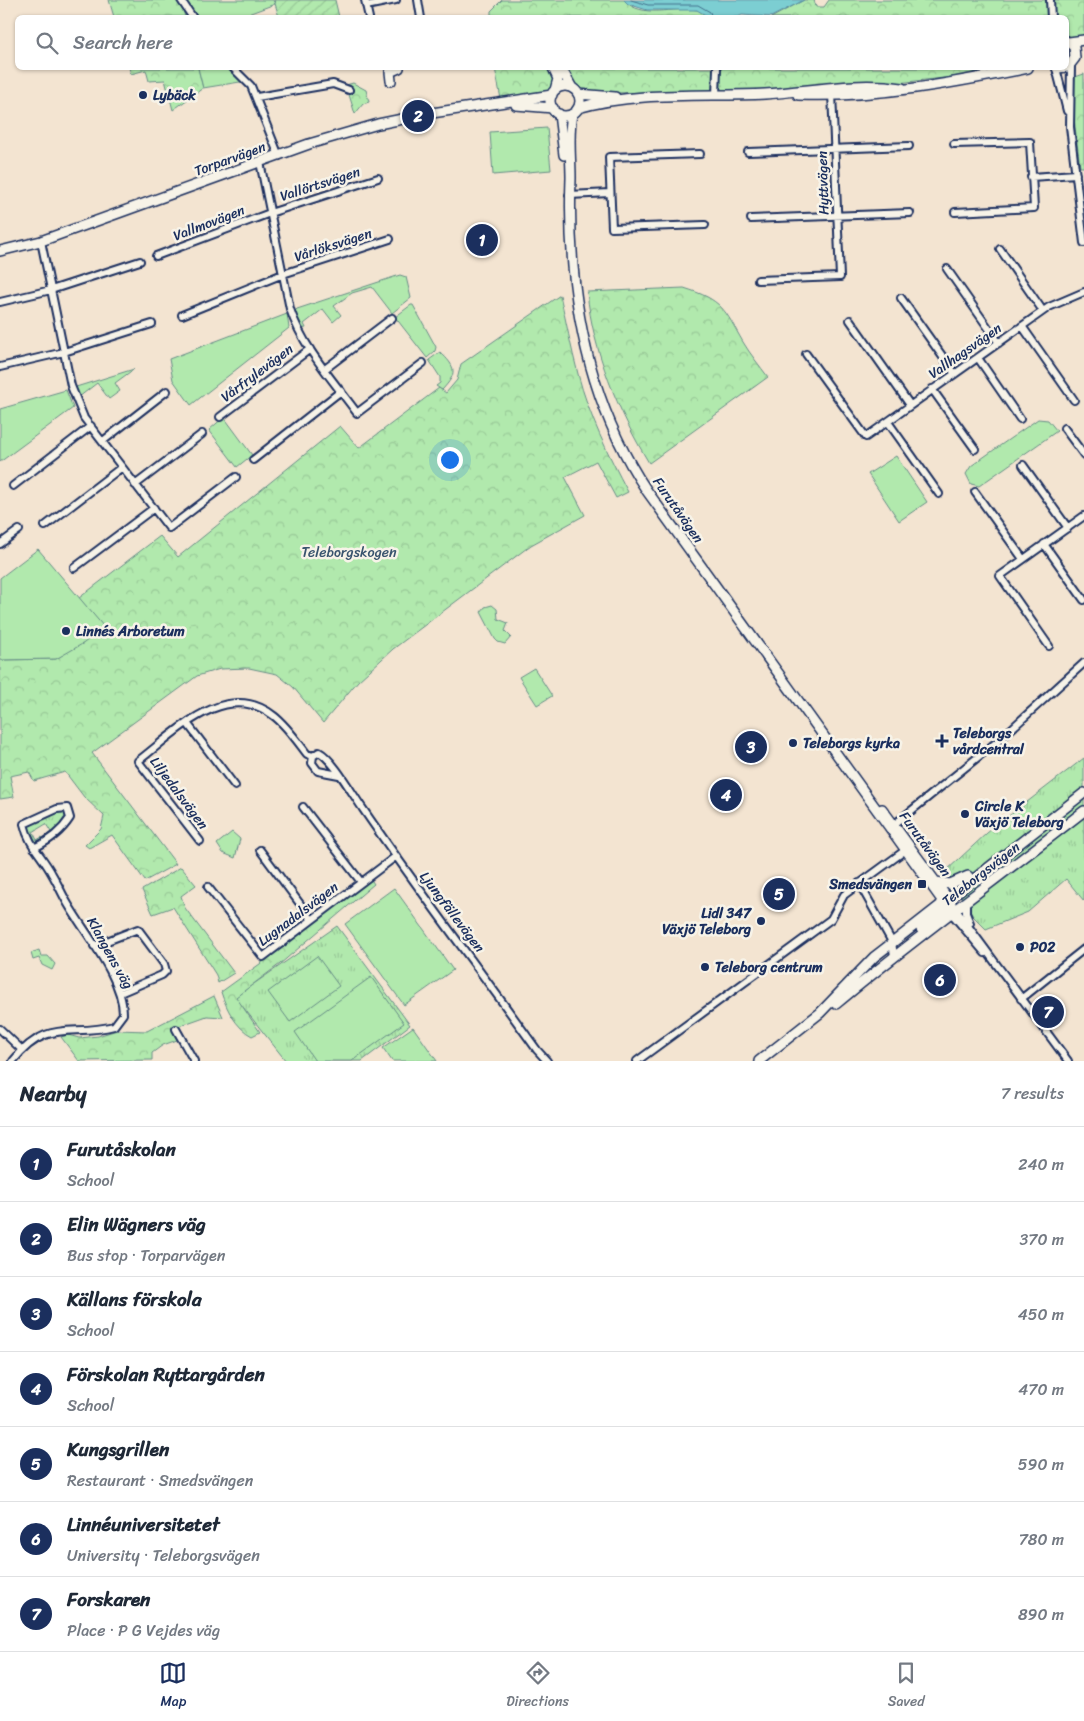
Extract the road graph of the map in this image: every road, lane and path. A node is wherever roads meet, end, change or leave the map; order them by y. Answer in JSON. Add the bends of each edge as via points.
{"nodes":[{"id":1,"x":182,"y":0,"type":"edge"},
{"id":2,"x":396,"y":0,"type":"edge"},
{"id":3,"x":418,"y":0,"type":"edge"},
{"id":4,"x":1050,"y":0,"type":"edge"},
{"id":5,"x":366,"y":3,"type":"edge"},
{"id":6,"x":191,"y":15,"type":"edge"},
{"id":7,"x":420,"y":15,"type":"edge"},
{"id":8,"x":1052,"y":15,"type":"edge"},
{"id":9,"x":1084,"y":40,"type":"edge"},
{"id":10,"x":1069,"y":41,"type":"edge"},
{"id":11,"x":1069,"y":42,"type":"edge"},
{"id":12,"x":1084,"y":50,"type":"edge"},
{"id":13,"x":1073,"y":62,"type":"junction"},
{"id":14,"x":1069,"y":63,"type":"edge"},
{"id":15,"x":235,"y":70,"type":"edge"},
{"id":16,"x":394,"y":70,"type":"edge"},
{"id":17,"x":554,"y":70,"type":"edge"},
{"id":18,"x":562,"y":70,"type":"edge"},
{"id":19,"x":718,"y":70,"type":"edge"},
{"id":20,"x":1000,"y":70,"type":"edge"},
{"id":21,"x":1017,"y":70,"type":"edge"},
{"id":22,"x":1057,"y":70,"type":"edge"},
{"id":23,"x":973,"y":78,"type":"junction"},
{"id":24,"x":391,"y":81,"type":"dead end"},
{"id":25,"x":349,"y":90,"type":"dead end"},
{"id":26,"x":575,"y":91,"type":"junction"},
{"id":27,"x":832,"y":91,"type":"junction"},
{"id":28,"x":554,"y":92,"type":"junction"},
{"id":29,"x":716,"y":96,"type":"junction"},
{"id":30,"x":257,"y":97,"type":"junction"},
{"id":31,"x":642,"y":98,"type":"junction"},
{"id":32,"x":473,"y":107,"type":"junction"},
{"id":33,"x":556,"y":111,"type":"junction"},
{"id":34,"x":575,"y":111,"type":"junction"},
{"id":35,"x":1070,"y":126,"type":"junction"},
{"id":36,"x":954,"y":144,"type":"dead end"},
{"id":37,"x":910,"y":146,"type":"dead end"},
{"id":38,"x":835,"y":150,"type":"junction"},
{"id":39,"x":748,"y":152,"type":"dead end"},
{"id":40,"x":700,"y":154,"type":"dead end"},
{"id":41,"x":279,"y":156,"type":"junction"},
{"id":42,"x":260,"y":162,"type":"junction"},
{"id":43,"x":1076,"y":174,"type":"junction"},
{"id":44,"x":1032,"y":177,"type":"junction"},
{"id":45,"x":378,"y":178,"type":"dead end"},
{"id":46,"x":610,"y":193,"type":"junction"},
{"id":47,"x":569,"y":194,"type":"junction"},
{"id":48,"x":955,"y":212,"type":"dead end"},
{"id":49,"x":270,"y":213,"type":"junction"},
{"id":50,"x":910,"y":213,"type":"dead end"},
{"id":51,"x":837,"y":216,"type":"junction"},
{"id":52,"x":751,"y":219,"type":"dead end"},
{"id":53,"x":705,"y":225,"type":"dead end"},
{"id":54,"x":390,"y":239,"type":"dead end"},
{"id":55,"x":41,"y":241,"type":"junction"},
{"id":56,"x":1084,"y":243,"type":"edge"},
{"id":57,"x":1000,"y":249,"type":"dead end"},
{"id":58,"x":0,"y":251,"type":"edge"},
{"id":59,"x":156,"y":256,"type":"dead end"},
{"id":60,"x":140,"y":261,"type":"dead end"},
{"id":61,"x":947,"y":269,"type":"dead end"},
{"id":62,"x":283,"y":274,"type":"junction"},
{"id":63,"x":758,"y":280,"type":"dead end"},
{"id":64,"x":51,"y":290,"type":"junction"},
{"id":65,"x":1084,"y":292,"type":"edge"},
{"id":66,"x":901,"y":298,"type":"dead end"},
{"id":67,"x":0,"y":302,"type":"edge"},
{"id":68,"x":1043,"y":311,"type":"junction"},
{"id":69,"x":182,"y":316,"type":"dead end"},
{"id":70,"x":392,"y":318,"type":"dead end"},
{"id":71,"x":850,"y":320,"type":"dead end"},
{"id":72,"x":152,"y":324,"type":"dead end"},
{"id":73,"x":1022,"y":326,"type":"junction"},
{"id":74,"x":999,"y":343,"type":"junction"},
{"id":75,"x":310,"y":349,"type":"junction"},
{"id":76,"x":64,"y":352,"type":"junction"},
{"id":77,"x":806,"y":354,"type":"dead end"},
{"id":78,"x":978,"y":358,"type":"junction"},
{"id":79,"x":423,"y":363,"type":"dead end"},
{"id":80,"x":0,"y":367,"type":"edge"},
{"id":81,"x":325,"y":369,"type":"junction"},
{"id":82,"x":954,"y":374,"type":"junction"},
{"id":83,"x":932,"y":390,"type":"junction"},
{"id":84,"x":168,"y":391,"type":"dead end"},
{"id":85,"x":341,"y":391,"type":"junction"},
{"id":86,"x":1074,"y":400,"type":"dead end"},
{"id":87,"x":910,"y":405,"type":"junction"},
{"id":88,"x":220,"y":417,"type":"dead end"},
{"id":89,"x":1020,"y":419,"type":"dead end"},
{"id":90,"x":888,"y":422,"type":"junction"},
{"id":91,"x":91,"y":426,"type":"junction"},
{"id":92,"x":1064,"y":428,"type":"dead end"},
{"id":93,"x":202,"y":434,"type":"dead end"},
{"id":94,"x":103,"y":441,"type":"junction"},
{"id":95,"x":975,"y":449,"type":"dead end"},
{"id":96,"x":1084,"y":455,"type":"edge"},
{"id":97,"x":253,"y":460,"type":"dead end"},
{"id":98,"x":1023,"y":465,"type":"dead end"},
{"id":99,"x":122,"y":467,"type":"junction"},
{"id":100,"x":236,"y":476,"type":"dead end"},
{"id":101,"x":136,"y":485,"type":"junction"},
{"id":102,"x":13,"y":486,"type":"dead end"},
{"id":103,"x":975,"y":492,"type":"dead end"},
{"id":104,"x":939,"y":494,"type":"dead end"},
{"id":105,"x":154,"y":508,"type":"junction"},
{"id":106,"x":1084,"y":516,"type":"edge"},
{"id":107,"x":45,"y":526,"type":"dead end"},
{"id":108,"x":1068,"y":528,"type":"junction"},
{"id":109,"x":19,"y":530,"type":"dead end"},
{"id":110,"x":0,"y":544,"type":"edge"},
{"id":111,"x":1044,"y":544,"type":"junction"},
{"id":112,"x":1022,"y":559,"type":"junction"},
{"id":113,"x":74,"y":568,"type":"dead end"},
{"id":114,"x":1084,"y":600,"type":"edge"},
{"id":115,"x":1049,"y":646,"type":"dead end"},
{"id":116,"x":1084,"y":663,"type":"edge"},
{"id":117,"x":187,"y":723,"type":"junction"},
{"id":118,"x":313,"y":756,"type":"junction"},
{"id":119,"x":339,"y":775,"type":"junction"},
{"id":120,"x":234,"y":786,"type":"dead end"},
{"id":121,"x":1084,"y":793,"type":"edge"},
{"id":122,"x":304,"y":807,"type":"dead end"},
{"id":123,"x":1084,"y":811,"type":"edge"},
{"id":124,"x":892,"y":827,"type":"junction"},
{"id":125,"x":200,"y":841,"type":"dead end"},
{"id":126,"x":34,"y":848,"type":"junction"},
{"id":127,"x":907,"y":849,"type":"junction"},
{"id":128,"x":260,"y":850,"type":"dead end"},
{"id":129,"x":395,"y":856,"type":"junction"},
{"id":130,"x":986,"y":868,"type":"junction"},
{"id":131,"x":361,"y":882,"type":"junction"},
{"id":132,"x":936,"y":882,"type":"junction"},
{"id":133,"x":859,"y":883,"type":"junction"},
{"id":134,"x":208,"y":887,"type":"dead end"},
{"id":135,"x":966,"y":903,"type":"junction"},
{"id":136,"x":949,"y":906,"type":"junction"},
{"id":137,"x":312,"y":920,"type":"junction"},
{"id":138,"x":977,"y":937,"type":"junction"},
{"id":139,"x":892,"y":942,"type":"junction"},
{"id":140,"x":94,"y":946,"type":"junction"},
{"id":141,"x":1084,"y":950,"type":"edge"},
{"id":142,"x":894,"y":956,"type":"junction"},
{"id":143,"x":993,"y":960,"type":"junction"},
{"id":144,"x":120,"y":993,"type":"junction"},
{"id":145,"x":1021,"y":999,"type":"junction"},
{"id":146,"x":820,"y":1013,"type":"junction"},
{"id":147,"x":176,"y":1029,"type":"dead end"},
{"id":148,"x":0,"y":1031,"type":"edge"},
{"id":149,"x":22,"y":1050,"type":"junction"},
{"id":150,"x":14,"y":1061,"type":"edge"},
{"id":151,"x":193,"y":1061,"type":"edge"},
{"id":152,"x":198,"y":1061,"type":"edge"},
{"id":153,"x":547,"y":1061,"type":"edge"},
{"id":154,"x":637,"y":1061,"type":"edge"},
{"id":155,"x":759,"y":1061,"type":"edge"},
{"id":156,"x":1068,"y":1061,"type":"edge"}],
"edges":[{"from":1,"to":6,"type":"street"},
{"from":2,"to":5,"type":"street"},
{"from":3,"to":7,"type":"street"},
{"from":4,"to":8,"type":"street"},
{"from":9,"to":10,"type":"street"},
{"from":11,"to":13,"type":"street","via":[[1075,49]]},
{"from":12,"to":13,"type":"street"},
{"from":13,"to":14,"type":"street"},
{"from":13,"to":35,"type":"street"},
{"from":15,"to":30,"type":"street"},
{"from":16,"to":24,"type":"street","via":[[390,72]]},
{"from":17,"to":28,"type":"street","name":"Furutåvägen","via":[[558,79]]},
{"from":18,"to":26,"type":"street"},
{"from":19,"to":29,"type":"street"},
{"from":20,"to":23,"type":"street"},
{"from":21,"to":23,"type":"street"},
{"from":22,"to":35,"type":"street"},
{"from":23,"to":27,"type":"street","via":[[885,92]]},
{"from":25,"to":30,"type":"street","via":[[333,84]]},
{"from":26,"to":28,"type":"street","name":"Torparvägen","via":[[563,86]]},
{"from":26,"to":31,"type":"street"},
{"from":26,"to":34,"type":"street","name":"Furutåvägen"},
{"from":27,"to":29,"type":"street"},
{"from":27,"to":38,"type":"street","name":"Hyttvägen"},
{"from":28,"to":32,"type":"street","name":"Torparvägen"},
{"from":28,"to":33,"type":"street","name":"Furutåvägen"},
{"from":29,"to":31,"type":"street"},
{"from":30,"to":41,"type":"street"},
{"from":31,"to":34,"type":"street"},
{"from":32,"to":33,"type":"street","name":"Torparvägen","via":[[523,105]]},
{"from":32,"to":41,"type":"street","name":"Torparvägen","via":[[378,124]]},
{"from":33,"to":34,"type":"street","name":"Torparvägen"},
{"from":33,"to":47,"type":"street","name":"Furutåvägen","via":[[563,136]]},
{"from":34,"to":47,"type":"street","name":"Furutåvägen"},
{"from":35,"to":43,"type":"street"},
{"from":36,"to":44,"type":"street","via":[[1030,142]]},
{"from":37,"to":38,"type":"street"},
{"from":38,"to":39,"type":"street"},
{"from":38,"to":51,"type":"street","name":"Hyttvägen"},
{"from":40,"to":46,"type":"street","via":[[608,157]]},
{"from":41,"to":42,"type":"street","name":"Torparvägen"},
{"from":42,"to":49,"type":"street"},
{"from":42,"to":55,"type":"street","name":"Torparvägen"},
{"from":43,"to":44,"type":"street"},
{"from":43,"to":56,"type":"street"},
{"from":44,"to":48,"type":"street","via":[[1034,208]]},
{"from":45,"to":49,"type":"street","name":"Vallörtsvägen"},
{"from":46,"to":47,"type":"street"},
{"from":46,"to":53,"type":"street","via":[[612,228]]},
{"from":47,"to":124,"type":"street","name":"Furutåvägen","via":[[578,318],[597,388],[625,454],[647,491]]},
{"from":49,"to":59,"type":"street","name":"Vallmovägen"},
{"from":49,"to":62,"type":"street"},
{"from":50,"to":51,"type":"street"},
{"from":51,"to":52,"type":"street"},
{"from":51,"to":63,"type":"street","name":"Hyttvägen","via":[[840,277]]},
{"from":54,"to":62,"type":"street","name":"Vårlöksvägen"},
{"from":55,"to":58,"type":"street","name":"Torparvägen"},
{"from":55,"to":64,"type":"street"},
{"from":57,"to":68,"type":"street"},
{"from":60,"to":64,"type":"street"},
{"from":61,"to":74,"type":"street"},
{"from":62,"to":69,"type":"street","name":"Vårlöksvägen"},
{"from":62,"to":75,"type":"street","via":[[295,325]]},
{"from":64,"to":67,"type":"street"},
{"from":64,"to":76,"type":"street"},
{"from":65,"to":68,"type":"street","name":"Vallhagsvägen"},
{"from":66,"to":82,"type":"street"},
{"from":68,"to":73,"type":"street","name":"Vallhagsvägen"},
{"from":70,"to":81,"type":"street"},
{"from":71,"to":87,"type":"street"},
{"from":72,"to":76,"type":"street"},
{"from":73,"to":74,"type":"street","name":"Vallhagsvägen"},
{"from":73,"to":86,"type":"street"},
{"from":74,"to":78,"type":"street","name":"Vallhagsvägen"},
{"from":75,"to":81,"type":"street"},
{"from":75,"to":88,"type":"street","name":"Vårfrylevägen"},
{"from":76,"to":80,"type":"street"},
{"from":76,"to":91,"type":"street","via":[[76,403]]},
{"from":77,"to":90,"type":"street","name":"Vallhagsvägen","via":[[865,435]]},
{"from":78,"to":82,"type":"street","name":"Vallhagsvägen"},
{"from":78,"to":89,"type":"street"},
{"from":79,"to":85,"type":"street","via":[[357,413]]},
{"from":81,"to":85,"type":"street"},
{"from":82,"to":83,"type":"street","name":"Vallhagsvägen"},
{"from":83,"to":87,"type":"street","name":"Vallhagsvägen"},
{"from":83,"to":95,"type":"street"},
{"from":84,"to":94,"type":"street"},
{"from":85,"to":97,"type":"street"},
{"from":87,"to":90,"type":"street","name":"Vallhagsvägen"},
{"from":90,"to":104,"type":"street"},
{"from":91,"to":94,"type":"street"},
{"from":91,"to":102,"type":"street"},
{"from":92,"to":96,"type":"street"},
{"from":93,"to":101,"type":"street"},
{"from":94,"to":99,"type":"street"},
{"from":98,"to":108,"type":"street"},
{"from":99,"to":101,"type":"street"},
{"from":99,"to":107,"type":"street"},
{"from":100,"to":105,"type":"street","via":[[169,528]]},
{"from":101,"to":105,"type":"street"},
{"from":103,"to":112,"type":"street"},
{"from":105,"to":113,"type":"street"},
{"from":106,"to":108,"type":"street"},
{"from":108,"to":111,"type":"street"},
{"from":109,"to":110,"type":"street"},
{"from":111,"to":112,"type":"street"},
{"from":111,"to":114,"type":"street"},
{"from":112,"to":115,"type":"street","via":[[1000,576]]},
{"from":116,"to":124,"type":"street","via":[[998,741]]},
{"from":117,"to":118,"type":"street","name":"Liljedalsvägen","via":[[217,706],[252,705],[274,716],[307,754]]},
{"from":117,"to":120,"type":"street"},
{"from":117,"to":125,"type":"street","name":"Liljedalsvägen","via":[[138,761]]},
{"from":118,"to":119,"type":"street","name":"Ljungfällevägen","via":[[319,752],[324,754]]},
{"from":118,"to":119,"type":"street","via":[[312,763],[318,771]]},
{"from":119,"to":129,"type":"street","name":"Ljungfällevägen"},
{"from":121,"to":130,"type":"street","name":"Teleborgsvägen"},
{"from":122,"to":131,"type":"street"},
{"from":123,"to":135,"type":"street","name":"Teleborgsvägen"},
{"from":124,"to":127,"type":"street","name":"Furutåvägen"},
{"from":126,"to":126,"type":"street","name":"Klangens väg","via":[[28,841],[24,824],[67,808],[70,818],[67,823],[55,836]]},
{"from":126,"to":140,"type":"street","name":"Klangens väg"},
{"from":127,"to":132,"type":"street","name":"Furutåvägen"},
{"from":127,"to":133,"type":"street"},
{"from":127,"to":136,"type":"street","name":"Furutåvägen"},
{"from":128,"to":137,"type":"street"},
{"from":129,"to":131,"type":"street","name":"Lugnadalsvägen"},
{"from":129,"to":153,"type":"street","name":"Ljungfällevägen"},
{"from":130,"to":132,"type":"street","via":[[956,883]]},
{"from":130,"to":136,"type":"street","name":"Teleborgsvägen"},
{"from":131,"to":137,"type":"street","name":"Lugnadalsvägen"},
{"from":132,"to":136,"type":"street","name":"Furutåvägen"},
{"from":133,"to":139,"type":"street"},
{"from":133,"to":154,"type":"street","via":[[844,895],[831,919]]},
{"from":134,"to":137,"type":"street","name":"Lugnadalsvägen","via":[[262,957]]},
{"from":135,"to":136,"type":"street","name":"Teleborgsvägen"},
{"from":135,"to":138,"type":"street","via":[[967,916]]},
{"from":136,"to":138,"type":"street"},
{"from":136,"to":139,"type":"street","name":"Teleborgsvägen"},
{"from":136,"to":142,"type":"street","name":"Teleborgsvägen"},
{"from":136,"to":143,"type":"street"},
{"from":138,"to":143,"type":"street"},
{"from":139,"to":142,"type":"street"},
{"from":139,"to":146,"type":"street","name":"Teleborgsvägen"},
{"from":140,"to":144,"type":"street","name":"Klangens väg"},
{"from":140,"to":144,"type":"street","via":[[138,929],[164,964],[166,972],[162,976]]},
{"from":141,"to":145,"type":"street"},
{"from":142,"to":146,"type":"street","name":"Teleborgsvägen","via":[[831,1008]]},
{"from":143,"to":145,"type":"street"},
{"from":144,"to":149,"type":"street","name":"Klangens väg","via":[[123,1014],[114,1026],[50,1033]]},
{"from":145,"to":156,"type":"street"},
{"from":146,"to":155,"type":"street","name":"Teleborgsvägen"},
{"from":147,"to":151,"type":"street"},
{"from":148,"to":149,"type":"street"},
{"from":149,"to":150,"type":"street","name":"Klangens väg"},
{"from":151,"to":152,"type":"street"}]}
